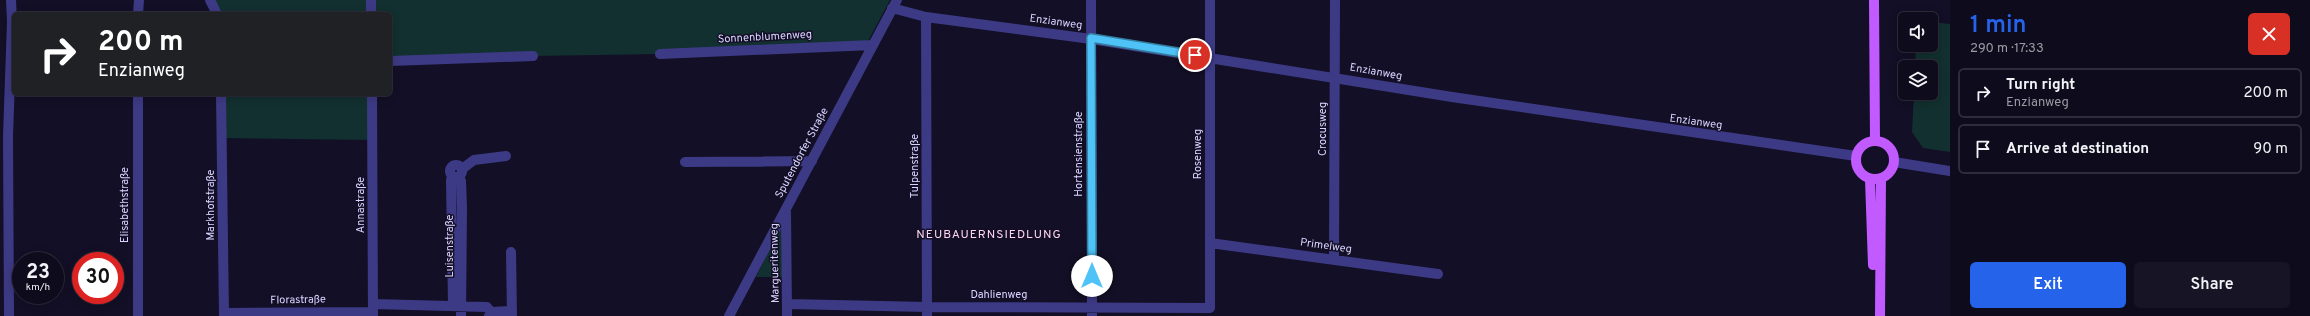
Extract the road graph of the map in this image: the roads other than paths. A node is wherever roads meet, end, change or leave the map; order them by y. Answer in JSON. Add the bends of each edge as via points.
{"nodes":[{"id":1,"x":11,"y":0,"type":"edge"},
{"id":2,"x":139,"y":0,"type":"edge"},
{"id":3,"x":210,"y":0,"type":"edge"},
{"id":4,"x":371,"y":0,"type":"edge"},
{"id":5,"x":1091,"y":0,"type":"edge"},
{"id":6,"x":1210,"y":0,"type":"edge"},
{"id":7,"x":1335,"y":0,"type":"edge"},
{"id":8,"x":1874,"y":0,"type":"edge"},
{"id":9,"x":894,"y":4,"type":"edge"},
{"id":10,"x":12,"y":12,"type":"edge"},
{"id":11,"x":138,"y":12,"type":"edge"},
{"id":12,"x":216,"y":12,"type":"edge"},
{"id":13,"x":371,"y":12,"type":"edge"},
{"id":14,"x":926,"y":17,"type":"junction"},
{"id":15,"x":1091,"y":38,"type":"junction"},
{"id":16,"x":12,"y":42,"type":"edge"},
{"id":17,"x":872,"y":45,"type":"junction"},
{"id":18,"x":660,"y":54,"type":"dead end"},
{"id":19,"x":533,"y":56,"type":"dead end"},
{"id":20,"x":1210,"y":58,"type":"junction"},
{"id":21,"x":392,"y":61,"type":"edge"},
{"id":22,"x":1335,"y":77,"type":"junction"},
{"id":23,"x":138,"y":96,"type":"edge"},
{"id":24,"x":221,"y":96,"type":"edge"},
{"id":25,"x":372,"y":96,"type":"edge"},
{"id":26,"x":1875,"y":141,"type":"junction"},
{"id":27,"x":506,"y":156,"type":"dead end"},
{"id":28,"x":1856,"y":156,"type":"junction"},
{"id":29,"x":812,"y":161,"type":"junction"},
{"id":30,"x":685,"y":162,"type":"dead end"},
{"id":31,"x":1894,"y":162,"type":"junction"},
{"id":32,"x":1950,"y":171,"type":"edge"},
{"id":33,"x":1881,"y":178,"type":"junction"},
{"id":34,"x":1870,"y":179,"type":"junction"},
{"id":35,"x":786,"y":210,"type":"junction"},
{"id":36,"x":1210,"y":243,"type":"junction"},
{"id":37,"x":511,"y":252,"type":"dead end"},
{"id":38,"x":1334,"y":258,"type":"junction"},
{"id":39,"x":1438,"y":274,"type":"dead end"},
{"id":40,"x":787,"y":304,"type":"junction"},
{"id":41,"x":457,"y":305,"type":"junction"},
{"id":42,"x":1210,"y":308,"type":"joint"},
{"id":43,"x":373,"y":310,"type":"edge"},
{"id":44,"x":927,"y":311,"type":"edge"},
{"id":45,"x":1092,"y":312,"type":"edge"},
{"id":46,"x":490,"y":314,"type":"edge"},
{"id":47,"x":512,"y":314,"type":"edge"},
{"id":48,"x":224,"y":315,"type":"edge"},
{"id":49,"x":9,"y":316,"type":"edge"},
{"id":50,"x":138,"y":316,"type":"edge"},
{"id":51,"x":461,"y":316,"type":"edge"},
{"id":52,"x":729,"y":316,"type":"edge"},
{"id":53,"x":787,"y":316,"type":"edge"},
{"id":54,"x":1873,"y":316,"type":"edge"},
{"id":55,"x":1880,"y":316,"type":"edge"}],
"edges":[{"from":1,"to":10,"type":"street"},
{"from":2,"to":11,"type":"street"},
{"from":3,"to":12,"type":"street"},
{"from":4,"to":13,"type":"street"},
{"from":5,"to":15,"type":"street","name":"Hortensienstraße"},
{"from":6,"to":20,"type":"street","name":"Rosenweg"},
{"from":7,"to":22,"type":"street","name":"Crocusweg"},
{"from":8,"to":26,"type":"main road"},
{"from":9,"to":14,"type":"street","name":"Enzianweg"},
{"from":9,"to":17,"type":"street","name":"Sputendorfer Straße"},
{"from":14,"to":15,"type":"street","name":"Enzianweg"},
{"from":14,"to":44,"type":"street","name":"Tulpenstraße"},
{"from":15,"to":20,"type":"street","name":"Enzianweg"},
{"from":15,"to":45,"type":"street","name":"Hortensienstraße"},
{"from":16,"to":49,"type":"street","via":[[8,144]]},
{"from":17,"to":18,"type":"street","name":"Sonnenblumenweg"},
{"from":17,"to":29,"type":"street","name":"Sputendorfer Straße"},
{"from":19,"to":21,"type":"street"},
{"from":20,"to":22,"type":"street","name":"Enzianweg"},
{"from":20,"to":36,"type":"street","name":"Rosenweg"},
{"from":22,"to":28,"type":"street","name":"Enzianweg","via":[[1452,98]]},
{"from":22,"to":38,"type":"street","name":"Crocusweg"},
{"from":23,"to":50,"type":"street","name":"Elisabethstraße"},
{"from":24,"to":48,"type":"street","name":"Markhofstraße"},
{"from":25,"to":43,"type":"street","name":"Annastraße"},
{"from":26,"to":28,"type":"main road","via":[[1863,145]]},
{"from":26,"to":31,"type":"main road","via":[[1889,147]]},
{"from":27,"to":41,"type":"street","name":"Luisenstraße","via":[[474,160],[458,174],[462,181],[462,208]]},
{"from":28,"to":34,"type":"main road","via":[[1860,172]]},
{"from":29,"to":30,"type":"street"},
{"from":29,"to":35,"type":"street","name":"Sputendorfer Straße"},
{"from":31,"to":32,"type":"street"},
{"from":31,"to":33,"type":"main road","via":[[1890,172]]},
{"from":33,"to":34,"type":"main road"},
{"from":33,"to":55,"type":"main road"},
{"from":34,"to":54,"type":"main road"},
{"from":35,"to":40,"type":"street","name":"Margueritenweg"},
{"from":35,"to":52,"type":"street","name":"Sputendorfer Straße"},
{"from":36,"to":38,"type":"street","name":"Primelweg"},
{"from":36,"to":42,"type":"street","name":"Rosenweg"},
{"from":37,"to":47,"type":"street","name":"Florastraße"},
{"from":38,"to":39,"type":"street","name":"Primelweg"},
{"from":40,"to":44,"type":"street","name":"Dahlienweg"},
{"from":40,"to":53,"type":"street","name":"Margueritenweg"},
{"from":41,"to":43,"type":"street","name":"Florastraße"},
{"from":41,"to":46,"type":"street","name":"Florastraße","via":[[487,307]]},
{"from":41,"to":51,"type":"street","name":"Luisenstraße"},
{"from":42,"to":45,"type":"street","name":"Dahlienweg"},
{"from":43,"to":48,"type":"street","name":"Florastraße"},
{"from":44,"to":45,"type":"street","name":"Dahlienweg"},
{"from":46,"to":47,"type":"street","name":"Florastraße"}]}
